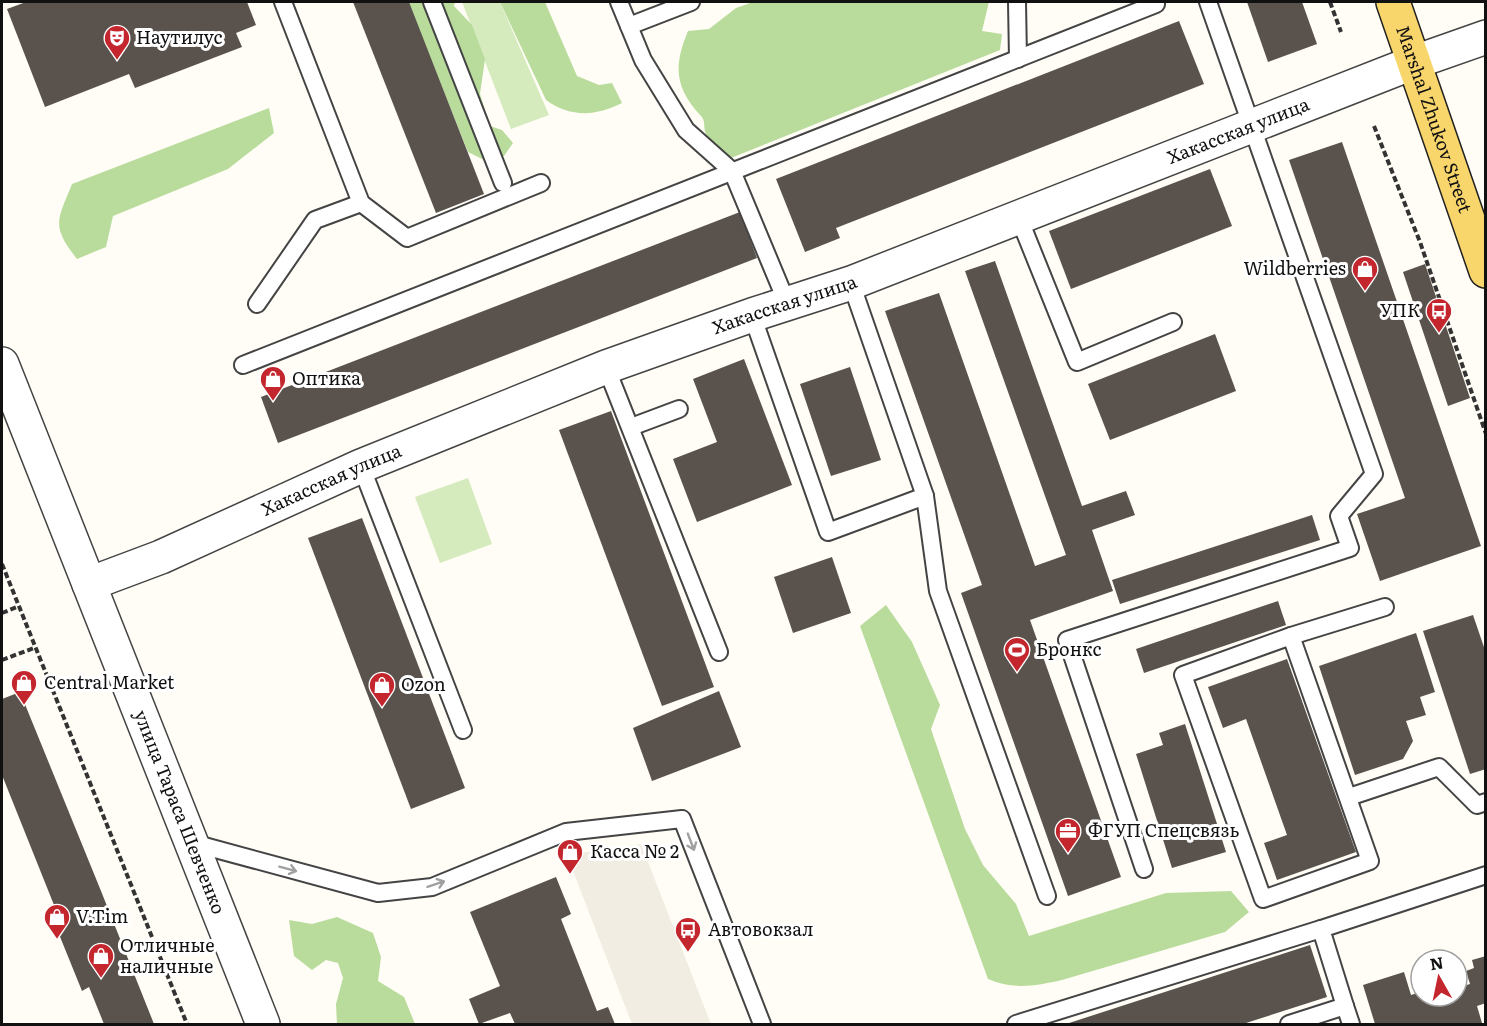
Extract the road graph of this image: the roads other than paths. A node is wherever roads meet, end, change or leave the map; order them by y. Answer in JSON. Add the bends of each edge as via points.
{"nodes":[{"id":1,"x":283,"y":2,"type":"edge"},
{"id":2,"x":432,"y":2,"type":"edge"},
{"id":3,"x":619,"y":2,"type":"edge"},
{"id":4,"x":691,"y":2,"type":"edge"},
{"id":5,"x":1017,"y":2,"type":"edge"},
{"id":6,"x":1208,"y":2,"type":"edge"},
{"id":7,"x":1393,"y":2,"type":"edge"},
{"id":8,"x":1156,"y":4,"type":"dead end"},
{"id":9,"x":629,"y":26,"type":"junction"},
{"id":10,"x":1485,"y":38,"type":"edge"},
{"id":11,"x":1018,"y":58,"type":"junction"},
{"id":12,"x":1415,"y":62,"type":"junction"},
{"id":13,"x":1254,"y":125,"type":"junction"},
{"id":14,"x":732,"y":171,"type":"junction"},
{"id":15,"x":503,"y":183,"type":"dead end"},
{"id":16,"x":541,"y":183,"type":"dead end"},
{"id":17,"x":361,"y":203,"type":"junction"},
{"id":18,"x":1019,"y":218,"type":"junction"},
{"id":19,"x":1485,"y":271,"type":"edge"},
{"id":20,"x":851,"y":283,"type":"junction"},
{"id":21,"x":787,"y":303,"type":"junction"},
{"id":22,"x":257,"y":304,"type":"dead end"},
{"id":23,"x":752,"y":315,"type":"junction"},
{"id":24,"x":1173,"y":322,"type":"dead end"},
{"id":25,"x":243,"y":365,"type":"dead end"},
{"id":26,"x":606,"y":367,"type":"junction"},
{"id":27,"x":5,"y":383,"type":"edge"},
{"id":28,"x":679,"y":409,"type":"dead end"},
{"id":29,"x":631,"y":428,"type":"junction"},
{"id":30,"x":361,"y":466,"type":"junction"},
{"id":31,"x":925,"y":496,"type":"junction"},
{"id":32,"x":89,"y":584,"type":"junction"},
{"id":33,"x":1385,"y":607,"type":"dead end"},
{"id":34,"x":1291,"y":636,"type":"junction"},
{"id":35,"x":719,"y":652,"type":"dead end"},
{"id":36,"x":463,"y":730,"type":"dead end"},
{"id":37,"x":1349,"y":797,"type":"junction"},
{"id":38,"x":1485,"y":802,"type":"edge"},
{"id":39,"x":193,"y":843,"type":"junction"},
{"id":40,"x":1144,"y":869,"type":"dead end"},
{"id":41,"x":1485,"y":875,"type":"edge"},
{"id":42,"x":1047,"y":896,"type":"dead end"},
{"id":43,"x":1321,"y":929,"type":"junction"},
{"id":44,"x":1345,"y":1006,"type":"junction"},
{"id":45,"x":263,"y":1024,"type":"edge"},
{"id":46,"x":762,"y":1024,"type":"edge"},
{"id":47,"x":1016,"y":1024,"type":"edge"},
{"id":48,"x":1288,"y":1024,"type":"edge"},
{"id":49,"x":1351,"y":1024,"type":"edge"}],
"edges":[{"from":1,"to":17,"type":"lane"},
{"from":2,"to":15,"type":"lane"},
{"from":3,"to":9,"type":"lane"},
{"from":4,"to":9,"type":"lane"},
{"from":5,"to":11,"type":"lane"},
{"from":6,"to":13,"type":"lane"},
{"from":7,"to":12,"type":"main road","name":"Marshal Zhukov Street"},
{"from":8,"to":11,"type":"lane"},
{"from":9,"to":14,"type":"lane","via":[[643,60],[686,130]]},
{"from":10,"to":12,"type":"street","name":"Хакасская улица"},
{"from":11,"to":14,"type":"lane"},
{"from":12,"to":13,"type":"street","name":"Хакасская улица"},
{"from":12,"to":19,"type":"main road","name":"Marshal Zhukov Street"},
{"from":13,"to":18,"type":"street","name":"Хакасская улица"},
{"from":13,"to":40,"type":"lane","via":[[1374,474],[1340,516],[1350,548],[1067,640]]},
{"from":14,"to":21,"type":"lane"},
{"from":14,"to":25,"type":"lane"},
{"from":16,"to":17,"type":"lane","via":[[407,238]]},
{"from":17,"to":22,"type":"lane","via":[[315,220]]},
{"from":18,"to":20,"type":"street","name":"Хакасская улица"},
{"from":18,"to":24,"type":"lane","via":[[1077,362]]},
{"from":20,"to":21,"type":"street","name":"Хакасская улица"},
{"from":20,"to":31,"type":"lane"},
{"from":21,"to":23,"type":"street","name":"Хакасская улица"},
{"from":23,"to":26,"type":"street","name":"Хакасская улица"},
{"from":23,"to":31,"type":"lane","via":[[828,532]]},
{"from":26,"to":29,"type":"lane"},
{"from":26,"to":30,"type":"street","name":"Хакасская улица"},
{"from":27,"to":32,"type":"street","name":"улица Тараса Шевченко"},
{"from":28,"to":29,"type":"lane"},
{"from":29,"to":35,"type":"lane"},
{"from":30,"to":32,"type":"street","name":"Хакасская улица","via":[[161,557]]},
{"from":30,"to":36,"type":"lane"},
{"from":31,"to":42,"type":"lane","via":[[938,591]]},
{"from":32,"to":39,"type":"street","name":"улица Тараса Шевченко"},
{"from":33,"to":34,"type":"lane"},
{"from":34,"to":37,"type":"lane"},
{"from":34,"to":37,"type":"lane","via":[[1183,675],[1263,899],[1370,861]]},
{"from":37,"to":38,"type":"lane","via":[[1438,768],[1477,805]]},
{"from":39,"to":45,"type":"street","name":"улица Тараса Шевченко"},
{"from":39,"to":46,"type":"lane","one_way":true,"via":[[378,893],[432,887],[566,832],[682,819]]},
{"from":41,"to":43,"type":"lane"},
{"from":43,"to":44,"type":"lane"},
{"from":43,"to":47,"type":"lane"},
{"from":44,"to":48,"type":"lane"},
{"from":44,"to":49,"type":"lane"}]}
